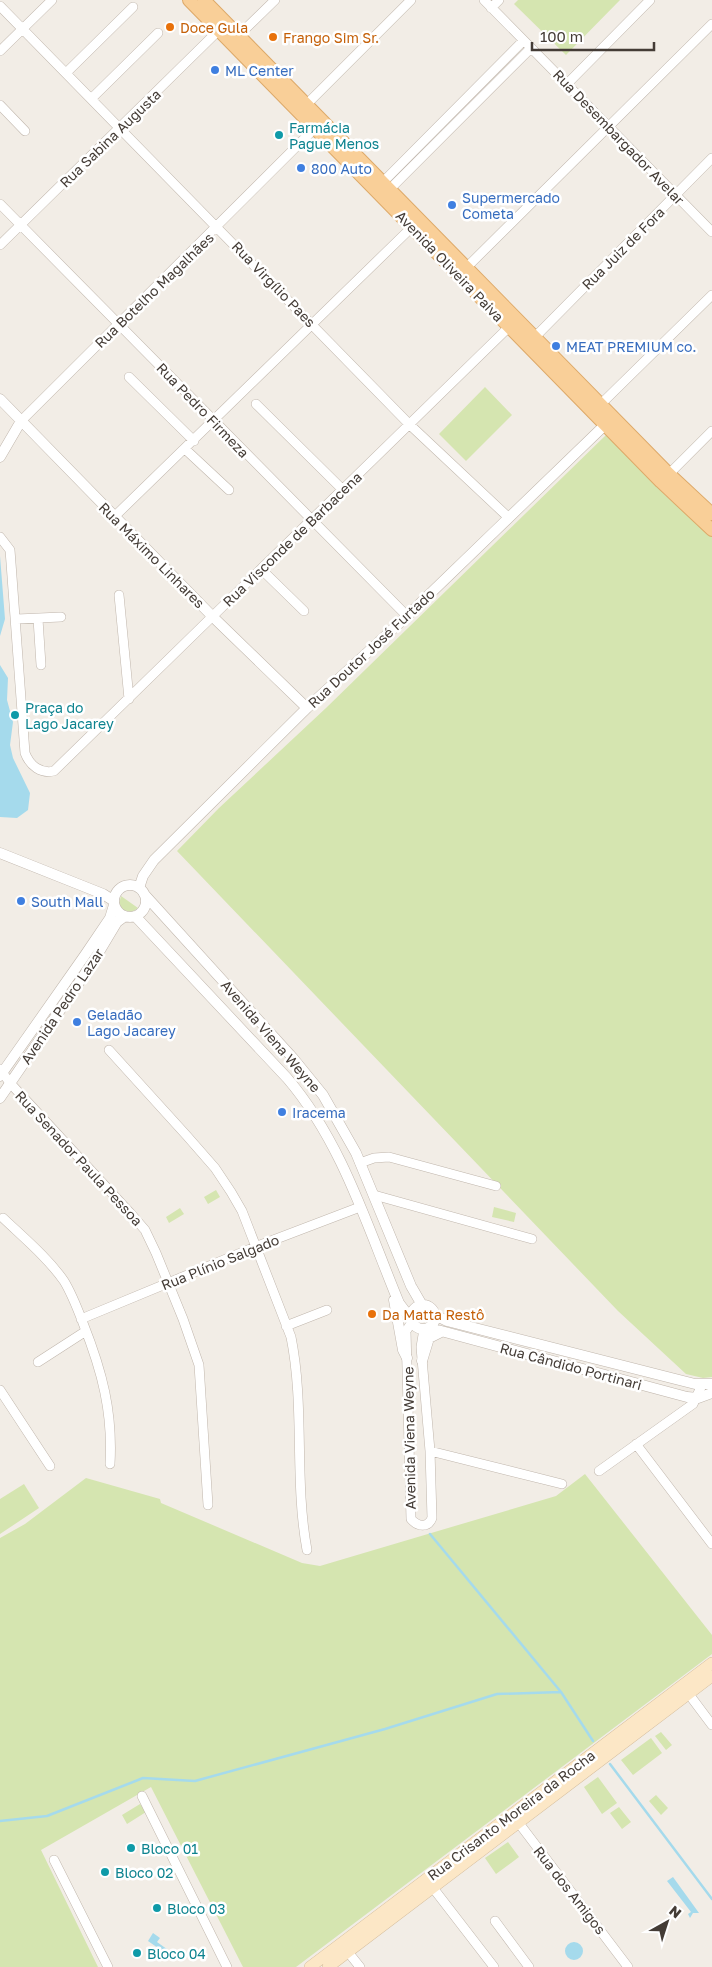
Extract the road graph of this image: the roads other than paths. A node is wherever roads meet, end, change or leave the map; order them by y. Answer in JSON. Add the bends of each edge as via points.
{"nodes":[{"id":1,"x":52,"y":0,"type":"edge"},
{"id":2,"x":189,"y":0,"type":"edge"},
{"id":3,"x":204,"y":0,"type":"edge"},
{"id":4,"x":275,"y":0,"type":"edge"},
{"id":5,"x":411,"y":0,"type":"edge"},
{"id":6,"x":484,"y":0,"type":"edge"},
{"id":7,"x":499,"y":0,"type":"edge"},
{"id":8,"x":650,"y":0,"type":"edge"},
{"id":9,"x":0,"y":6,"type":"edge"},
{"id":10,"x":133,"y":7,"type":"dead end"},
{"id":11,"x":491,"y":8,"type":"junction"},
{"id":12,"x":712,"y":24,"type":"edge"},
{"id":13,"x":23,"y":29,"type":"junction"},
{"id":14,"x":219,"y":30,"type":"junction"},
{"id":15,"x":158,"y":33,"type":"dead end"},
{"id":16,"x":238,"y":36,"type":"junction"},
{"id":17,"x":523,"y":41,"type":"junction"},
{"id":18,"x":531,"y":48,"type":"junction"},
{"id":19,"x":0,"y":51,"type":"edge"},
{"id":20,"x":67,"y":72,"type":"junction"},
{"id":21,"x":567,"y":84,"type":"junction"},
{"id":22,"x":92,"y":98,"type":"junction"},
{"id":23,"x":0,"y":105,"type":"edge"},
{"id":24,"x":306,"y":105,"type":"junction"},
{"id":25,"x":609,"y":126,"type":"junction"},
{"id":26,"x":121,"y":127,"type":"junction"},
{"id":27,"x":316,"y":128,"type":"junction"},
{"id":28,"x":25,"y":131,"type":"dead end"},
{"id":29,"x":712,"y":158,"type":"edge"},
{"id":30,"x":387,"y":185,"type":"junction"},
{"id":31,"x":675,"y":195,"type":"junction"},
{"id":32,"x":0,"y":204,"type":"edge"},
{"id":33,"x":20,"y":225,"type":"junction"},
{"id":34,"x":218,"y":227,"type":"junction"},
{"id":35,"x":412,"y":227,"type":"junction"},
{"id":36,"x":712,"y":232,"type":"edge"},
{"id":37,"x":0,"y":245,"type":"edge"},
{"id":38,"x":463,"y":271,"type":"junction"},
{"id":39,"x":712,"y":296,"type":"edge"},
{"id":40,"x":119,"y":323,"type":"junction"},
{"id":41,"x":312,"y":324,"type":"junction"},
{"id":42,"x":509,"y":327,"type":"junction"},
{"id":43,"x":534,"y":338,"type":"junction"},
{"id":44,"x":129,"y":377,"type":"dead end"},
{"id":45,"x":0,"y":399,"type":"edge"},
{"id":46,"x":256,"y":404,"type":"dead end"},
{"id":47,"x":601,"y":404,"type":"junction"},
{"id":48,"x":21,"y":421,"type":"junction"},
{"id":49,"x":213,"y":421,"type":"junction"},
{"id":50,"x":610,"y":421,"type":"junction"},
{"id":51,"x":410,"y":424,"type":"junction"},
{"id":52,"x":712,"y":431,"type":"edge"},
{"id":53,"x":194,"y":441,"type":"junction"},
{"id":54,"x":185,"y":450,"type":"junction"},
{"id":55,"x":0,"y":457,"type":"edge"},
{"id":56,"x":669,"y":474,"type":"junction"},
{"id":57,"x":342,"y":489,"type":"junction"},
{"id":58,"x":229,"y":490,"type":"dead end"},
{"id":59,"x":712,"y":514,"type":"edge"},
{"id":60,"x":114,"y":517,"type":"junction"},
{"id":61,"x":508,"y":517,"type":"junction"},
{"id":62,"x":312,"y":520,"type":"junction"},
{"id":63,"x":712,"y":530,"type":"edge"},
{"id":64,"x":0,"y":537,"type":"edge"},
{"id":65,"x":262,"y":570,"type":"junction"},
{"id":66,"x":119,"y":595,"type":"dead end"},
{"id":67,"x":304,"y":611,"type":"dead end"},
{"id":68,"x":213,"y":616,"type":"junction"},
{"id":69,"x":407,"y":616,"type":"junction"},
{"id":70,"x":61,"y":617,"type":"dead end"},
{"id":71,"x":17,"y":619,"type":"junction"},
{"id":72,"x":38,"y":619,"type":"junction"},
{"id":73,"x":41,"y":666,"type":"dead end"},
{"id":74,"x":129,"y":699,"type":"junction"},
{"id":75,"x":307,"y":708,"type":"junction"},
{"id":76,"x":0,"y":853,"type":"edge"},
{"id":77,"x":142,"y":891,"type":"junction"},
{"id":78,"x":114,"y":903,"type":"junction"},
{"id":79,"x":130,"y":916,"type":"junction"},
{"id":80,"x":50,"y":1002,"type":"junction"},
{"id":81,"x":60,"y":1009,"type":"junction"},
{"id":82,"x":109,"y":1050,"type":"dead end"},
{"id":83,"x":1,"y":1072,"type":"edge"},
{"id":84,"x":10,"y":1083,"type":"junction"},
{"id":85,"x":0,"y":1098,"type":"edge"},
{"id":86,"x":343,"y":1128,"type":"junction"},
{"id":87,"x":328,"y":1138,"type":"junction"},
{"id":88,"x":358,"y":1158,"type":"junction"},
{"id":89,"x":340,"y":1160,"type":"junction"},
{"id":90,"x":496,"y":1186,"type":"dead end"},
{"id":91,"x":374,"y":1195,"type":"junction"},
{"id":92,"x":360,"y":1207,"type":"junction"},
{"id":93,"x":3,"y":1218,"type":"dead end"},
{"id":94,"x":532,"y":1239,"type":"dead end"},
{"id":95,"x":255,"y":1247,"type":"junction"},
{"id":96,"x":167,"y":1283,"type":"junction"},
{"id":97,"x":394,"y":1292,"type":"junction"},
{"id":98,"x":422,"y":1305,"type":"junction"},
{"id":99,"x":327,"y":1310,"type":"dead end"},
{"id":100,"x":435,"y":1315,"type":"junction"},
{"id":101,"x":81,"y":1319,"type":"junction"},
{"id":102,"x":411,"y":1320,"type":"junction"},
{"id":103,"x":286,"y":1326,"type":"junction"},
{"id":104,"x":427,"y":1329,"type":"junction"},
{"id":105,"x":86,"y":1331,"type":"junction"},
{"id":106,"x":441,"y":1332,"type":"junction"},
{"id":107,"x":543,"y":1345,"type":"junction"},
{"id":108,"x":540,"y":1357,"type":"junction"},
{"id":109,"x":407,"y":1358,"type":"junction"},
{"id":110,"x":422,"y":1361,"type":"junction"},
{"id":111,"x":38,"y":1362,"type":"dead end"},
{"id":112,"x":707,"y":1384,"type":"edge"},
{"id":113,"x":0,"y":1390,"type":"edge"},
{"id":114,"x":712,"y":1393,"type":"edge"},
{"id":115,"x":698,"y":1398,"type":"junction"},
{"id":116,"x":636,"y":1444,"type":"junction"},
{"id":117,"x":430,"y":1451,"type":"junction"},
{"id":118,"x":110,"y":1464,"type":"dead end"},
{"id":119,"x":50,"y":1466,"type":"dead end"},
{"id":120,"x":599,"y":1471,"type":"dead end"},
{"id":121,"x":562,"y":1484,"type":"dead end"},
{"id":122,"x":208,"y":1506,"type":"dead end"},
{"id":123,"x":712,"y":1544,"type":"edge"},
{"id":124,"x":307,"y":1550,"type":"dead end"},
{"id":125,"x":712,"y":1663,"type":"edge"},
{"id":126,"x":712,"y":1676,"type":"edge"},
{"id":127,"x":685,"y":1690,"type":"junction"},
{"id":128,"x":712,"y":1725,"type":"edge"},
{"id":129,"x":142,"y":1796,"type":"dead end"},
{"id":130,"x":515,"y":1818,"type":"junction"},
{"id":131,"x":54,"y":1860,"type":"dead end"},
{"id":132,"x":429,"y":1884,"type":"junction"},
{"id":133,"x":495,"y":1921,"type":"dead end"},
{"id":134,"x":345,"y":1947,"type":"junction"},
{"id":135,"x":108,"y":1967,"type":"edge"},
{"id":136,"x":227,"y":1967,"type":"edge"},
{"id":137,"x":310,"y":1967,"type":"edge"},
{"id":138,"x":328,"y":1967,"type":"edge"},
{"id":139,"x":360,"y":1967,"type":"edge"},
{"id":140,"x":494,"y":1967,"type":"edge"},
{"id":141,"x":529,"y":1967,"type":"edge"},
{"id":142,"x":628,"y":1967,"type":"edge"}],
"edges":[{"from":1,"to":13,"type":"street"},
{"from":2,"to":14,"type":"main road","name":"Avenida Oliveira Paiva"},
{"from":3,"to":16,"type":"main road","name":"Avenida Oliveira Paiva"},
{"from":4,"to":16,"type":"street"},
{"from":5,"to":24,"type":"street"},
{"from":6,"to":11,"type":"street","name":"Rua Desembargador Avelar"},
{"from":7,"to":11,"type":"street"},
{"from":8,"to":21,"type":"street"},
{"from":9,"to":13,"type":"street","name":"Rua Virgílio Paes"},
{"from":10,"to":20,"type":"street"},
{"from":11,"to":17,"type":"street","name":"Rua Desembargador Avelar"},
{"from":12,"to":25,"type":"street"},
{"from":13,"to":19,"type":"street"},
{"from":13,"to":20,"type":"street","name":"Rua Virgílio Paes"},
{"from":14,"to":26,"type":"street","name":"Rua Sabina Augusta"},
{"from":14,"to":27,"type":"main road","name":"Avenida Oliveira Paiva"},
{"from":15,"to":22,"type":"street"},
{"from":16,"to":24,"type":"main road","name":"Avenida Oliveira Paiva"},
{"from":17,"to":18,"type":"street","name":"Rua Desembargador Avelar"},
{"from":17,"to":30,"type":"street"},
{"from":18,"to":21,"type":"street","name":"Rua Desembargador Avelar"},
{"from":18,"to":30,"type":"street"},
{"from":20,"to":22,"type":"street","name":"Rua Virgílio Paes"},
{"from":21,"to":25,"type":"street","name":"Rua Desembargador Avelar"},
{"from":22,"to":26,"type":"street","name":"Rua Virgílio Paes"},
{"from":23,"to":28,"type":"street"},
{"from":24,"to":30,"type":"main road","name":"Avenida Oliveira Paiva"},
{"from":25,"to":31,"type":"street","name":"Rua Desembargador Avelar"},
{"from":25,"to":38,"type":"street"},
{"from":26,"to":33,"type":"street","name":"Rua Sabina Augusta"},
{"from":26,"to":34,"type":"street","name":"Rua Virgílio Paes"},
{"from":27,"to":34,"type":"street","name":"Rua Botelho Magalhães"},
{"from":27,"to":35,"type":"main road","name":"Avenida Oliveira Paiva"},
{"from":29,"to":31,"type":"street","name":"Rua Juiz de Fora"},
{"from":30,"to":38,"type":"main road","name":"Avenida Oliveira Paiva"},
{"from":31,"to":36,"type":"street","name":"Rua Desembargador Avelar"},
{"from":31,"to":43,"type":"street","name":"Rua Juiz de Fora"},
{"from":32,"to":33,"type":"street","name":"Rua Pedro Firmeza"},
{"from":33,"to":37,"type":"street","name":"Rua Sabina Augusta"},
{"from":33,"to":40,"type":"street","name":"Rua Pedro Firmeza"},
{"from":34,"to":40,"type":"street","name":"Rua Botelho Magalhães"},
{"from":34,"to":41,"type":"street","name":"Rua Virgílio Paes"},
{"from":35,"to":38,"type":"main road","name":"Avenida Oliveira Paiva"},
{"from":35,"to":41,"type":"street"},
{"from":38,"to":42,"type":"main road","name":"Avenida Oliveira Paiva"},
{"from":38,"to":43,"type":"main road","name":"Avenida Oliveira Paiva"},
{"from":39,"to":47,"type":"street"},
{"from":40,"to":48,"type":"street","name":"Rua Botelho Magalhães"},
{"from":40,"to":49,"type":"street","name":"Rua Pedro Firmeza"},
{"from":41,"to":49,"type":"street"},
{"from":41,"to":51,"type":"street","name":"Rua Virgílio Paes"},
{"from":42,"to":50,"type":"main road","name":"Avenida Oliveira Paiva"},
{"from":42,"to":51,"type":"street","name":"Rua Visconde de Barbacena"},
{"from":43,"to":47,"type":"main road","name":"Avenida Oliveira Paiva"},
{"from":44,"to":53,"type":"street"},
{"from":45,"to":48,"type":"street","name":"Rua Máximo Linhares"},
{"from":46,"to":57,"type":"street"},
{"from":47,"to":50,"type":"main road","name":"Avenida Oliveira Paiva"},
{"from":48,"to":55,"type":"street","name":"Rua Botelho Magalhães"},
{"from":48,"to":60,"type":"street","name":"Rua Máximo Linhares"},
{"from":49,"to":53,"type":"street"},
{"from":49,"to":62,"type":"street","name":"Rua Pedro Firmeza"},
{"from":50,"to":56,"type":"main road","name":"Avenida Oliveira Paiva"},
{"from":50,"to":61,"type":"street","name":"Rua Doutor José Furtado"},
{"from":50,"to":63,"type":"main road","name":"Avenida Oliveira Paiva","via":[[666,488]]},
{"from":51,"to":57,"type":"street","name":"Rua Visconde de Barbacena"},
{"from":51,"to":61,"type":"street","name":"Rua Virgílio Paes"},
{"from":52,"to":56,"type":"street"},
{"from":53,"to":54,"type":"street"},
{"from":54,"to":58,"type":"street"},
{"from":54,"to":60,"type":"street"},
{"from":56,"to":59,"type":"main road","name":"Avenida Oliveira Paiva"},
{"from":57,"to":62,"type":"street","name":"Rua Visconde de Barbacena"},
{"from":60,"to":68,"type":"street","name":"Rua Máximo Linhares"},
{"from":61,"to":69,"type":"street","name":"Rua Doutor José Furtado"},
{"from":62,"to":65,"type":"street","name":"Rua Visconde de Barbacena"},
{"from":62,"to":69,"type":"street","name":"Rua Pedro Firmeza"},
{"from":64,"to":71,"type":"street","via":[[10,550]]},
{"from":65,"to":67,"type":"street"},
{"from":65,"to":68,"type":"street","name":"Rua Visconde de Barbacena"},
{"from":66,"to":74,"type":"street"},
{"from":68,"to":74,"type":"street","name":"Rua Visconde de Barbacena"},
{"from":68,"to":75,"type":"street","name":"Rua Máximo Linhares"},
{"from":69,"to":75,"type":"street","name":"Rua Doutor José Furtado"},
{"from":70,"to":72,"type":"street"},
{"from":71,"to":72,"type":"street"},
{"from":71,"to":74,"type":"street","name":"Rua Visconde de Barbacena","via":[[24,745],[27,759],[42,771],[57,770]]},
{"from":72,"to":73,"type":"street"},
{"from":75,"to":77,"type":"street","name":"Rua Doutor José Furtado","via":[[154,860],[143,876]]},
{"from":76,"to":78,"type":"street","via":[[103,894]]},
{"from":77,"to":78,"type":"street","via":[[131,884],[122,886],[116,892]]},
{"from":77,"to":79,"type":"street","via":[[145,907]]},
{"from":77,"to":86,"type":"street","name":"Avenida Viena Weyne","via":[[311,1079]]},
{"from":78,"to":79,"type":"street","via":[[118,911]]},
{"from":78,"to":80,"type":"street","name":"Avenida Pedro Lazar","via":[[112,915]]},
{"from":79,"to":81,"type":"street","name":"Avenida Pedro Lazar","via":[[117,922]]},
{"from":79,"to":87,"type":"street","name":"Avenida Viena Weyne","via":[[287,1078],[309,1105]]},
{"from":80,"to":81,"type":"street"},
{"from":80,"to":83,"type":"street","name":"Avenida Pedro Lazar"},
{"from":81,"to":84,"type":"street","name":"Avenida Pedro Lazar"},
{"from":82,"to":95,"type":"street","via":[[215,1168],[242,1211]]},
{"from":83,"to":84,"type":"street","name":"Rua Senador Paula Pessoa"},
{"from":84,"to":85,"type":"street","name":"Avenida Pedro Lazar"},
{"from":84,"to":96,"type":"street","name":"Rua Senador Paula Pessoa","via":[[145,1230]]},
{"from":86,"to":87,"type":"street","via":[[337,1137]]},
{"from":86,"to":88,"type":"street","name":"Avenida Viena Weyne"},
{"from":87,"to":89,"type":"street","name":"Avenida Viena Weyne"},
{"from":88,"to":89,"type":"street","via":[[347,1153]]},
{"from":88,"to":90,"type":"street","via":[[389,1157]]},
{"from":88,"to":91,"type":"street","name":"Avenida Viena Weyne"},
{"from":89,"to":92,"type":"street","name":"Avenida Viena Weyne"},
{"from":91,"to":94,"type":"street"},
{"from":91,"to":98,"type":"street","name":"Avenida Viena Weyne"},
{"from":92,"to":95,"type":"street","name":"Rua Plínio Salgado"},
{"from":92,"to":97,"type":"street","name":"Avenida Viena Weyne"},
{"from":93,"to":101,"type":"street","via":[[64,1282]]},
{"from":95,"to":96,"type":"street","name":"Rua Plínio Salgado"},
{"from":95,"to":103,"type":"street"},
{"from":96,"to":101,"type":"street","name":"Rua Plínio Salgado"},
{"from":96,"to":122,"type":"street","name":"Rua Senador Paula Pessoa","via":[[199,1365]]},
{"from":97,"to":102,"type":"street","name":"Avenida Viena Weyne"},
{"from":97,"to":109,"type":"street"},
{"from":98,"to":100,"type":"street","via":[[431,1307]]},
{"from":98,"to":102,"type":"street","via":[[414,1310]]},
{"from":99,"to":103,"type":"street"},
{"from":100,"to":104,"type":"street"},
{"from":100,"to":107,"type":"street","name":"Rua Cândido Portinari"},
{"from":101,"to":105,"type":"street"},
{"from":102,"to":104,"type":"street","via":[[416,1327]]},
{"from":102,"to":109,"type":"street","name":"Avenida Viena Weyne","via":[[406,1331]]},
{"from":103,"to":124,"type":"street","via":[[295,1355],[302,1524]]},
{"from":104,"to":106,"type":"street","name":"Rua Cândido Portinari"},
{"from":104,"to":110,"type":"street","name":"Avenida Viena Weyne","via":[[421,1347]]},
{"from":105,"to":111,"type":"street"},
{"from":105,"to":118,"type":"street","via":[[105,1389],[111,1440]]},
{"from":106,"to":108,"type":"street","name":"Rua Cândido Portinari"},
{"from":106,"to":110,"type":"street","via":[[429,1338]]},
{"from":107,"to":108,"type":"street"},
{"from":107,"to":112,"type":"street","name":"Rua Cândido Portinari"},
{"from":108,"to":115,"type":"street","name":"Rua Cândido Portinari","via":[[687,1398]]},
{"from":109,"to":117,"type":"street","name":"Avenida Viena Weyne","via":[[411,1519],[423,1526],[432,1518]]},
{"from":110,"to":117,"type":"street","name":"Avenida Viena Weyne"},
{"from":112,"to":115,"type":"street"},
{"from":113,"to":119,"type":"street"},
{"from":114,"to":115,"type":"street","name":"Rua Cândido Portinari"},
{"from":115,"to":116,"type":"street"},
{"from":116,"to":120,"type":"street"},
{"from":116,"to":123,"type":"street"},
{"from":117,"to":121,"type":"street"},
{"from":125,"to":127,"type":"main road","name":"Rua Crisanto Moreira da Rocha"},
{"from":126,"to":127,"type":"main road","name":"Rua Crisanto Moreira da Rocha"},
{"from":127,"to":128,"type":"street"},
{"from":127,"to":130,"type":"main road","name":"Rua Crisanto Moreira da Rocha"},
{"from":129,"to":136,"type":"street"},
{"from":130,"to":132,"type":"main road","name":"Rua Crisanto Moreira da Rocha"},
{"from":130,"to":142,"type":"street","name":"Rua dos Amigos"},
{"from":131,"to":135,"type":"street"},
{"from":132,"to":134,"type":"main road","name":"Rua Crisanto Moreira da Rocha"},
{"from":132,"to":140,"type":"street"},
{"from":133,"to":141,"type":"street"},
{"from":134,"to":137,"type":"main road","name":"Rua Crisanto Moreira da Rocha"},
{"from":134,"to":138,"type":"main road","name":"Rua Crisanto Moreira da Rocha"},
{"from":134,"to":139,"type":"street"}]}
